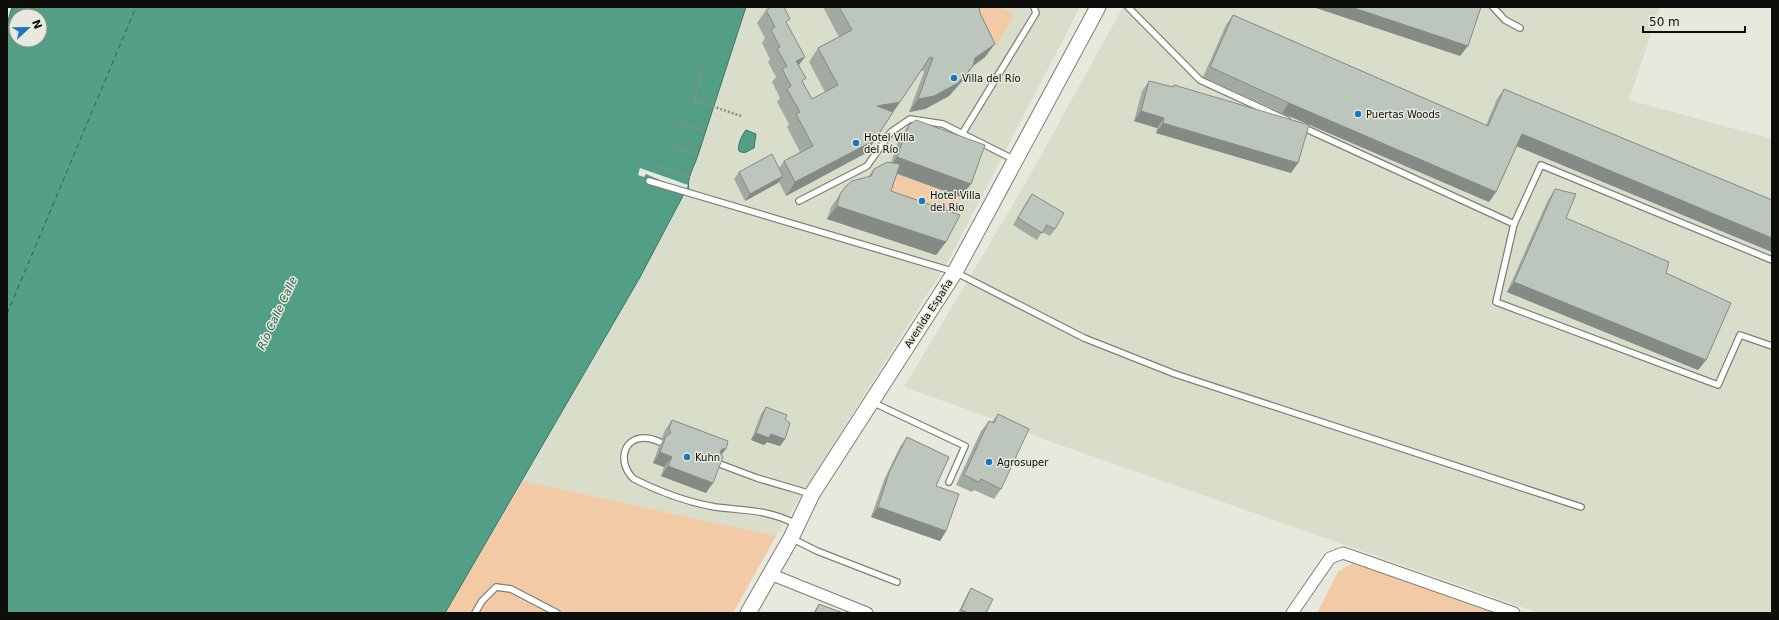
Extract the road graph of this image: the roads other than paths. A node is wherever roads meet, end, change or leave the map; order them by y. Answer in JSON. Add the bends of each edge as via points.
{"nodes":[{"id":1,"x":1034,"y":7,"type":"edge"},
{"id":2,"x":1098,"y":7,"type":"edge"},
{"id":3,"x":1128,"y":7,"type":"edge"},
{"id":4,"x":1493,"y":7,"type":"edge"},
{"id":5,"x":1520,"y":28,"type":"dead end"},
{"id":6,"x":962,"y":134,"type":"junction"},
{"id":7,"x":1016,"y":160,"type":"junction"},
{"id":8,"x":649,"y":181,"type":"dead end"},
{"id":9,"x":799,"y":201,"type":"dead end"},
{"id":10,"x":1514,"y":224,"type":"junction"},
{"id":11,"x":1772,"y":260,"type":"edge"},
{"id":12,"x":954,"y":272,"type":"junction"},
{"id":13,"x":1772,"y":346,"type":"edge"},
{"id":14,"x":872,"y":402,"type":"junction"},
{"id":15,"x":660,"y":442,"type":"dead end"},
{"id":16,"x":717,"y":463,"type":"edge"},
{"id":17,"x":949,"y":482,"type":"dead end"},
{"id":18,"x":812,"y":494,"type":"junction"},
{"id":19,"x":1581,"y":507,"type":"dead end"},
{"id":20,"x":797,"y":524,"type":"junction"},
{"id":21,"x":791,"y":538,"type":"junction"},
{"id":22,"x":770,"y":574,"type":"junction"},
{"id":23,"x":896,"y":582,"type":"dead end"},
{"id":24,"x":475,"y":613,"type":"edge"},
{"id":25,"x":557,"y":613,"type":"edge"},
{"id":26,"x":748,"y":613,"type":"edge"},
{"id":27,"x":867,"y":613,"type":"edge"},
{"id":28,"x":1292,"y":613,"type":"edge"},
{"id":29,"x":1514,"y":613,"type":"edge"}],
"edges":[{"from":1,"to":6,"type":"lane","via":[[1036,13]]},
{"from":2,"to":7,"type":"main road","name":"Avenida España"},
{"from":3,"to":10,"type":"lane","via":[[1200,80]]},
{"from":4,"to":5,"type":"lane","via":[[1505,20]]},
{"from":6,"to":7,"type":"lane"},
{"from":6,"to":9,"type":"lane","via":[[943,124],[910,119],[891,132],[867,166]]},
{"from":7,"to":12,"type":"main road","name":"Avenida España"},
{"from":8,"to":12,"type":"lane"},
{"from":10,"to":11,"type":"lane","via":[[1541,165]]},
{"from":10,"to":13,"type":"lane","via":[[1496,302],[1718,384],[1740,335]]},
{"from":12,"to":14,"type":"main road","name":"Avenida España"},
{"from":12,"to":19,"type":"lane","via":[[1084,338],[1175,374]]},
{"from":14,"to":17,"type":"lane","via":[[965,446]]},
{"from":14,"to":18,"type":"main road","name":"Avenida España"},
{"from":15,"to":20,"type":"lane","via":[[636,439],[626,448],[623,462],[628,474],[634,479],[683,499],[760,511]]},
{"from":16,"to":18,"type":"lane"},
{"from":18,"to":20,"type":"main road","name":"Avenida España"},
{"from":20,"to":21,"type":"main road","name":"Avenida España"},
{"from":21,"to":22,"type":"main road","name":"Avenida España"},
{"from":21,"to":23,"type":"lane"},
{"from":22,"to":26,"type":"main road","name":"Avenida España"},
{"from":22,"to":27,"type":"street"},
{"from":24,"to":25,"type":"lane","via":[[482,601],[496,587],[511,589]]},
{"from":28,"to":29,"type":"street","via":[[1330,558],[1343,553]]}]}
